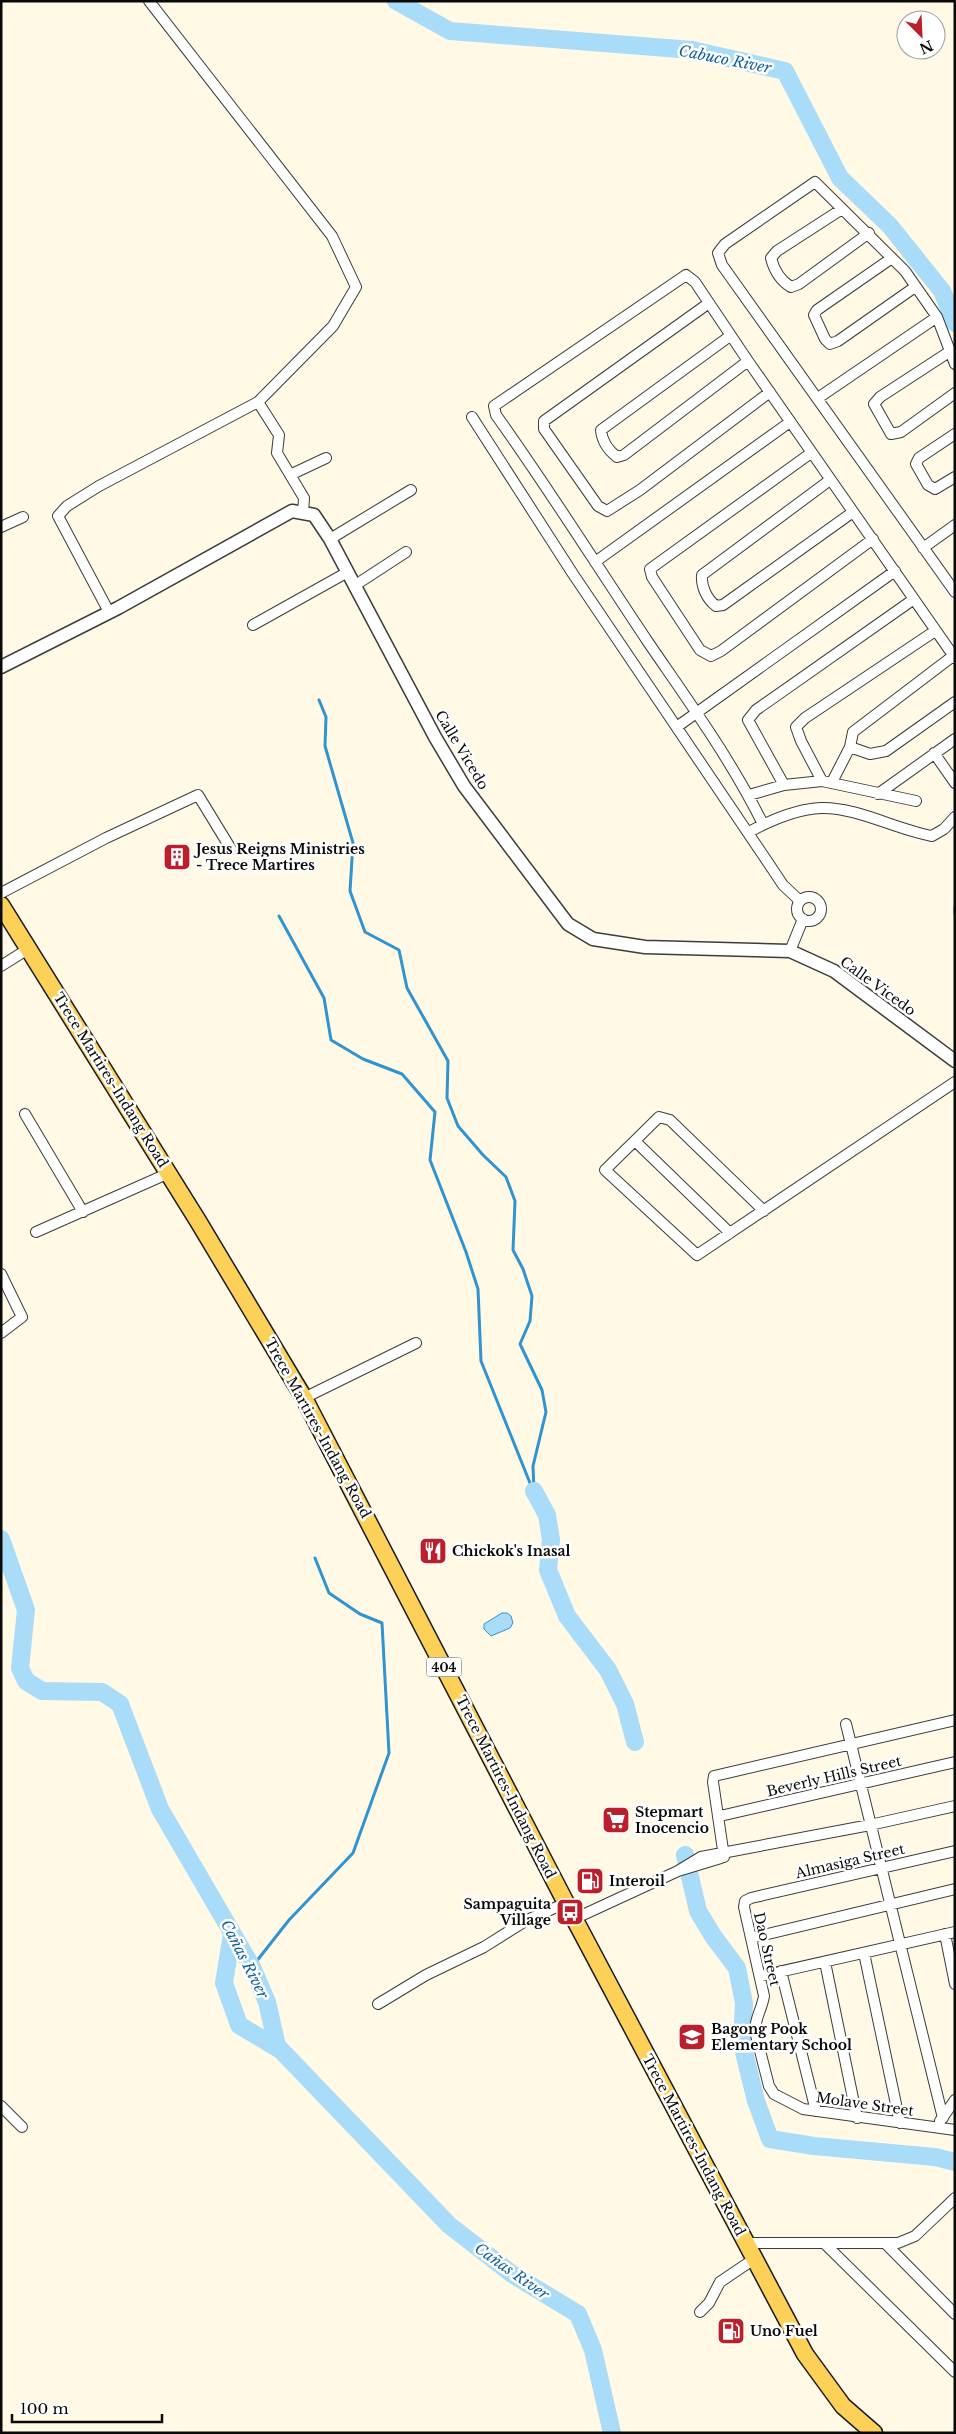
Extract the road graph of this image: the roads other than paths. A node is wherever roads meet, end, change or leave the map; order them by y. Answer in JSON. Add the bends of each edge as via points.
{"nodes":[{"id":1,"x":149,"y":1,"type":"edge"},
{"id":2,"x":842,"y":209,"type":"junction"},
{"id":3,"x":869,"y":234,"type":"junction"},
{"id":4,"x":892,"y":258,"type":"junction"},
{"id":5,"x":915,"y":288,"type":"junction"},
{"id":6,"x":710,"y":304,"type":"junction"},
{"id":7,"x":937,"y":317,"type":"junction"},
{"id":8,"x":730,"y":336,"type":"junction"},
{"id":9,"x":949,"y":352,"type":"junction"},
{"id":10,"x":748,"y":362,"type":"junction"},
{"id":11,"x":955,"y":364,"type":"edge"},
{"id":12,"x":770,"y":392,"type":"junction"},
{"id":13,"x":955,"y":393,"type":"edge"},
{"id":14,"x":818,"y":398,"type":"junction"},
{"id":15,"x":258,"y":402,"type":"junction"},
{"id":16,"x":472,"y":417,"type":"dead end"},
{"id":17,"x":790,"y":422,"type":"junction"},
{"id":18,"x":955,"y":434,"type":"edge"},
{"id":19,"x":811,"y":453,"type":"junction"},
{"id":20,"x":326,"y":458,"type":"dead end"},
{"id":21,"x":292,"y":474,"type":"junction"},
{"id":22,"x":955,"y":477,"type":"edge"},
{"id":23,"x":830,"y":480,"type":"junction"},
{"id":24,"x":410,"y":490,"type":"dead end"},
{"id":25,"x":853,"y":512,"type":"junction"},
{"id":26,"x":303,"y":513,"type":"junction"},
{"id":27,"x":23,"y":517,"type":"dead end"},
{"id":28,"x":955,"y":525,"type":"edge"},
{"id":29,"x":1,"y":528,"type":"edge"},
{"id":30,"x":330,"y":539,"type":"junction"},
{"id":31,"x":873,"y":539,"type":"junction"},
{"id":32,"x":923,"y":548,"type":"junction"},
{"id":33,"x":406,"y":552,"type":"dead end"},
{"id":34,"x":595,"y":562,"type":"junction"},
{"id":35,"x":896,"y":571,"type":"junction"},
{"id":36,"x":346,"y":573,"type":"junction"},
{"id":37,"x":354,"y":586,"type":"junction"},
{"id":38,"x":955,"y":592,"type":"edge"},
{"id":39,"x":914,"y":599,"type":"junction"},
{"id":40,"x":109,"y":612,"type":"junction"},
{"id":41,"x":253,"y":624,"type":"dead end"},
{"id":42,"x":935,"y":631,"type":"junction"},
{"id":43,"x":954,"y":657,"type":"edge"},
{"id":44,"x":1,"y":667,"type":"edge"},
{"id":45,"x":955,"y":702,"type":"edge"},
{"id":46,"x":698,"y":712,"type":"junction"},
{"id":47,"x":678,"y":726,"type":"junction"},
{"id":48,"x":955,"y":739,"type":"edge"},
{"id":49,"x":850,"y":748,"type":"junction"},
{"id":50,"x":934,"y":753,"type":"junction"},
{"id":51,"x":827,"y":781,"type":"junction"},
{"id":52,"x":955,"y":783,"type":"edge"},
{"id":53,"x":784,"y":785,"type":"junction"},
{"id":54,"x":878,"y":794,"type":"junction"},
{"id":55,"x":749,"y":795,"type":"junction"},
{"id":56,"x":916,"y":801,"type":"dead end"},
{"id":57,"x":955,"y":817,"type":"edge"},
{"id":58,"x":763,"y":824,"type":"junction"},
{"id":59,"x":749,"y":832,"type":"junction"},
{"id":60,"x":232,"y":849,"type":"dead end"},
{"id":61,"x":1,"y":893,"type":"edge"},
{"id":62,"x":800,"y":901,"type":"junction"},
{"id":63,"x":1,"y":905,"type":"edge"},
{"id":64,"x":803,"y":919,"type":"junction"},
{"id":65,"x":28,"y":949,"type":"junction"},
{"id":66,"x":790,"y":951,"type":"junction"},
{"id":67,"x":1,"y":966,"type":"edge"},
{"id":68,"x":955,"y":1061,"type":"edge"},
{"id":69,"x":955,"y":1082,"type":"edge"},
{"id":70,"x":24,"y":1114,"type":"dead end"},
{"id":71,"x":635,"y":1141,"type":"junction"},
{"id":72,"x":169,"y":1173,"type":"junction"},
{"id":73,"x":764,"y":1211,"type":"junction"},
{"id":74,"x":83,"y":1212,"type":"junction"},
{"id":75,"x":36,"y":1232,"type":"dead end"},
{"id":76,"x":730,"y":1233,"type":"junction"},
{"id":77,"x":1,"y":1274,"type":"edge"},
{"id":78,"x":1,"y":1332,"type":"edge"},
{"id":79,"x":416,"y":1343,"type":"dead end"},
{"id":80,"x":304,"y":1398,"type":"junction"},
{"id":81,"x":955,"y":1720,"type":"edge"},
{"id":82,"x":846,"y":1724,"type":"dead end"},
{"id":83,"x":852,"y":1745,"type":"junction"},
{"id":84,"x":955,"y":1762,"type":"edge"},
{"id":85,"x":861,"y":1783,"type":"junction"},
{"id":86,"x":955,"y":1806,"type":"edge"},
{"id":87,"x":720,"y":1816,"type":"junction"},
{"id":88,"x":870,"y":1825,"type":"junction"},
{"id":89,"x":955,"y":1852,"type":"edge"},
{"id":90,"x":724,"y":1855,"type":"junction"},
{"id":91,"x":881,"y":1868,"type":"junction"},
{"id":92,"x":955,"y":1889,"type":"edge"},
{"id":93,"x":751,"y":1898,"type":"joint"},
{"id":94,"x":566,"y":1903,"type":"junction"},
{"id":95,"x":889,"y":1904,"type":"junction"},
{"id":96,"x":574,"y":1919,"type":"junction"},
{"id":97,"x":950,"y":1933,"type":"edge"},
{"id":98,"x":751,"y":1938,"type":"junction"},
{"id":99,"x":899,"y":1945,"type":"junction"},
{"id":100,"x":864,"y":1953,"type":"junction"},
{"id":101,"x":825,"y":1962,"type":"junction"},
{"id":102,"x":782,"y":1972,"type":"junction"},
{"id":103,"x":761,"y":1976,"type":"junction"},
{"id":104,"x":955,"y":1984,"type":"edge"},
{"id":105,"x":378,"y":2004,"type":"dead end"},
{"id":106,"x":774,"y":2094,"type":"joint"},
{"id":107,"x":955,"y":2100,"type":"edge"},
{"id":108,"x":1,"y":2106,"type":"edge"},
{"id":109,"x":816,"y":2110,"type":"junction"},
{"id":110,"x":857,"y":2118,"type":"junction"},
{"id":111,"x":942,"y":2118,"type":"junction"},
{"id":112,"x":900,"y":2123,"type":"junction"},
{"id":113,"x":22,"y":2127,"type":"dead end"},
{"id":114,"x":934,"y":2127,"type":"junction"},
{"id":115,"x":955,"y":2130,"type":"edge"},
{"id":116,"x":955,"y":2198,"type":"edge"},
{"id":117,"x":746,"y":2243,"type":"junction"},
{"id":118,"x":824,"y":2243,"type":"junction"},
{"id":119,"x":885,"y":2243,"type":"junction"},
{"id":120,"x":754,"y":2259,"type":"junction"},
{"id":121,"x":700,"y":2312,"type":"dead end"},
{"id":122,"x":955,"y":2314,"type":"edge"},
{"id":123,"x":955,"y":2372,"type":"edge"},
{"id":124,"x":874,"y":2433,"type":"edge"}],
"edges":[{"from":1,"to":15,"type":"street","via":[[332,236],[356,287],[333,326]]},
{"from":2,"to":3,"type":"street"},
{"from":2,"to":3,"type":"street","via":[[771,258],[784,282],[791,287],[799,284]]},
{"from":2,"to":14,"type":"street","via":[[815,182],[725,244],[718,253],[722,265]]},
{"from":3,"to":4,"type":"street"},
{"from":4,"to":5,"type":"street"},
{"from":4,"to":5,"type":"street","via":[[817,310],[814,315],[825,339],[830,344],[838,341]]},
{"from":5,"to":7,"type":"street"},
{"from":6,"to":8,"type":"street"},
{"from":6,"to":12,"type":"street","via":[[544,421],[544,429],[598,506],[607,510],[640,490]]},
{"from":6,"to":34,"type":"street","via":[[696,282],[686,275],[494,406],[496,415]]},
{"from":7,"to":9,"type":"street"},
{"from":7,"to":14,"type":"street"},
{"from":8,"to":10,"type":"street"},
{"from":8,"to":10,"type":"street","via":[[601,430],[610,452],[617,457],[624,455]]},
{"from":9,"to":11,"type":"street"},
{"from":9,"to":13,"type":"street","via":[[874,404],[891,434],[901,432]]},
{"from":10,"to":12,"type":"street"},
{"from":12,"to":17,"type":"street"},
{"from":14,"to":32,"type":"street"},
{"from":15,"to":21,"type":"street","via":[[279,436],[278,453]]},
{"from":15,"to":40,"type":"street","via":[[99,486],[67,506],[58,516]]},
{"from":16,"to":47,"type":"street"},
{"from":17,"to":19,"type":"street"},
{"from":17,"to":34,"type":"street"},
{"from":18,"to":22,"type":"street","via":[[919,458],[916,464],[928,486],[935,489]]},
{"from":19,"to":23,"type":"street"},
{"from":19,"to":31,"type":"street","via":[[650,569],[652,577],[700,650],[711,656],[721,651]]},
{"from":20,"to":21,"type":"street"},
{"from":21,"to":26,"type":"street","via":[[304,498]]},
{"from":23,"to":25,"type":"street"},
{"from":23,"to":25,"type":"street","via":[[702,575],[710,601],[716,606],[723,605]]},
{"from":24,"to":30,"type":"street"},
{"from":25,"to":31,"type":"street"},
{"from":26,"to":30,"type":"street","name":"Calle Vicedo","via":[[314,515]]},
{"from":26,"to":40,"type":"street","via":[[292,511]]},
{"from":27,"to":29,"type":"street"},
{"from":28,"to":32,"type":"street"},
{"from":30,"to":36,"type":"street","name":"Calle Vicedo"},
{"from":31,"to":35,"type":"street"},
{"from":32,"to":38,"type":"street"},
{"from":33,"to":37,"type":"street"},
{"from":34,"to":46,"type":"street"},
{"from":35,"to":39,"type":"street"},
{"from":35,"to":46,"type":"street"},
{"from":36,"to":37,"type":"street","name":"Calle Vicedo"},
{"from":36,"to":41,"type":"street"},
{"from":37,"to":66,"type":"street","name":"Calle Vicedo","via":[[464,786],[568,924],[593,939],[645,947]]},
{"from":39,"to":42,"type":"street"},
{"from":39,"to":53,"type":"street","via":[[756,710],[748,720]]},
{"from":40,"to":44,"type":"street"},
{"from":42,"to":43,"type":"street"},
{"from":42,"to":51,"type":"street","via":[[796,727],[801,741]]},
{"from":43,"to":49,"type":"street","via":[[853,732]]},
{"from":45,"to":49,"type":"street","via":[[886,751],[870,754]]},
{"from":46,"to":47,"type":"street"},
{"from":46,"to":55,"type":"street"},
{"from":47,"to":59,"type":"street"},
{"from":48,"to":50,"type":"street"},
{"from":49,"to":51,"type":"street"},
{"from":50,"to":52,"type":"street"},
{"from":50,"to":54,"type":"street"},
{"from":51,"to":53,"type":"street"},
{"from":51,"to":54,"type":"street"},
{"from":53,"to":55,"type":"street"},
{"from":54,"to":56,"type":"street"},
{"from":55,"to":58,"type":"street"},
{"from":57,"to":58,"type":"street","via":[[932,836],[838,809],[821,808]]},
{"from":58,"to":59,"type":"street"},
{"from":59,"to":62,"type":"street","via":[[783,885]]},
{"from":60,"to":61,"type":"street","via":[[198,795]]},
{"from":62,"to":64,"type":"street","via":[[797,911]]},
{"from":62,"to":64,"type":"street","via":[[813,897],[821,906],[817,918]]},
{"from":63,"to":65,"type":"main road","name":"Trece Martires-Indang Road","number":"404"},
{"from":64,"to":66,"type":"street"},
{"from":65,"to":67,"type":"street"},
{"from":65,"to":72,"type":"main road","name":"Trece Martires-Indang Road","number":"404"},
{"from":66,"to":68,"type":"street","name":"Calle Vicedo","via":[[834,972]]},
{"from":69,"to":73,"type":"street"},
{"from":70,"to":74,"type":"street"},
{"from":71,"to":73,"type":"street","via":[[659,1117],[670,1120]]},
{"from":71,"to":76,"type":"street"},
{"from":71,"to":76,"type":"street","via":[[605,1170],[697,1255]]},
{"from":72,"to":74,"type":"street"},
{"from":72,"to":80,"type":"main road","name":"Trece Martires-Indang Road","number":"404"},
{"from":73,"to":76,"type":"street"},
{"from":74,"to":75,"type":"street"},
{"from":77,"to":78,"type":"street","via":[[22,1317]]},
{"from":79,"to":80,"type":"street"},
{"from":80,"to":94,"type":"main road","name":"Trece Martires-Indang Road","number":"404"},
{"from":81,"to":83,"type":"street"},
{"from":82,"to":83,"type":"street"},
{"from":83,"to":85,"type":"street"},
{"from":83,"to":87,"type":"street","via":[[714,1776]]},
{"from":84,"to":85,"type":"street","name":"Beverly Hills Street"},
{"from":85,"to":87,"type":"street","name":"Beverly Hills Street"},
{"from":85,"to":88,"type":"street"},
{"from":86,"to":88,"type":"street"},
{"from":87,"to":90,"type":"street"},
{"from":88,"to":90,"type":"street"},
{"from":88,"to":91,"type":"street"},
{"from":89,"to":91,"type":"street","name":"Almasiga Street"},
{"from":90,"to":96,"type":"street","via":[[690,1866]]},
{"from":91,"to":93,"type":"street","name":"Almasiga Street"},
{"from":91,"to":95,"type":"street"},
{"from":92,"to":95,"type":"street"},
{"from":93,"to":98,"type":"street","name":"Dao Street","via":[[745,1901],[744,1907]]},
{"from":94,"to":96,"type":"main road","name":"Trece Martires-Indang Road","number":"404"},
{"from":94,"to":105,"type":"street","via":[[527,1920]]},
{"from":95,"to":98,"type":"street"},
{"from":95,"to":99,"type":"street"},
{"from":96,"to":117,"type":"main road","name":"Trece Martires-Indang Road","number":"404"},
{"from":97,"to":99,"type":"street"},
{"from":97,"to":104,"type":"street"},
{"from":98,"to":103,"type":"street","name":"Dao Street"},
{"from":99,"to":100,"type":"street"},
{"from":99,"to":111,"type":"street"},
{"from":100,"to":101,"type":"street"},
{"from":100,"to":112,"type":"street"},
{"from":101,"to":102,"type":"street"},
{"from":101,"to":110,"type":"street"},
{"from":102,"to":103,"type":"street"},
{"from":102,"to":109,"type":"street"},
{"from":103,"to":106,"type":"street","name":"Dao Street","via":[[764,1996],[755,2031]]},
{"from":106,"to":109,"type":"street","name":"Molave Street","via":[[803,2109]]},
{"from":107,"to":111,"type":"street"},
{"from":108,"to":113,"type":"street"},
{"from":109,"to":110,"type":"street","name":"Molave Street"},
{"from":110,"to":112,"type":"street","name":"Molave Street"},
{"from":111,"to":114,"type":"street"},
{"from":112,"to":114,"type":"street","name":"Molave Street"},
{"from":114,"to":115,"type":"street","name":"Molave Street"},
{"from":116,"to":119,"type":"street","via":[[915,2236],[898,2243]]},
{"from":117,"to":118,"type":"street"},
{"from":117,"to":120,"type":"main road","name":"Trece Martires-Indang Road","number":"404"},
{"from":118,"to":119,"type":"street"},
{"from":118,"to":123,"type":"street"},
{"from":119,"to":122,"type":"street"},
{"from":120,"to":121,"type":"street","via":[[720,2282]]},
{"from":120,"to":124,"type":"main road","name":"Trece Martires-Indang Road","number":"404","via":[[823,2381],[843,2406]]}]}
